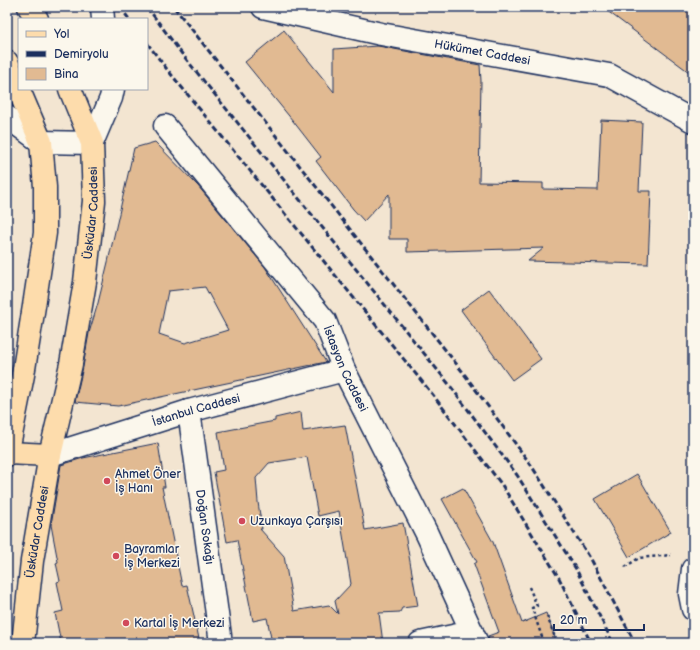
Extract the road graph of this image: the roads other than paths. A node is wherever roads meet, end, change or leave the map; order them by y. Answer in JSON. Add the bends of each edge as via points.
{"nodes":[{"id":1,"x":30,"y":7,"type":"edge"},
{"id":2,"x":102,"y":7,"type":"edge"},
{"id":3,"x":263,"y":7,"type":"edge"},
{"id":4,"x":36,"y":18,"type":"edge"},
{"id":5,"x":103,"y":18,"type":"edge"},
{"id":6,"x":7,"y":62,"type":"edge"},
{"id":7,"x":18,"y":88,"type":"edge"},
{"id":8,"x":19,"y":90,"type":"edge"},
{"id":9,"x":70,"y":90,"type":"edge"},
{"id":10,"x":113,"y":90,"type":"edge"},
{"id":11,"x":7,"y":116,"type":"edge"},
{"id":12,"x":693,"y":121,"type":"edge"},
{"id":13,"x":165,"y":126,"type":"dead end"},
{"id":14,"x":41,"y":142,"type":"junction"},
{"id":15,"x":92,"y":143,"type":"junction"},
{"id":16,"x":344,"y":370,"type":"junction"},
{"id":17,"x":190,"y":411,"type":"junction"},
{"id":18,"x":7,"y":453,"type":"edge"},
{"id":19,"x":50,"y":455,"type":"junction"},
{"id":20,"x":693,"y":569,"type":"edge"},
{"id":21,"x":693,"y":609,"type":"edge"},
{"id":22,"x":475,"y":637,"type":"edge"},
{"id":23,"x":23,"y":643,"type":"edge"},
{"id":24,"x":221,"y":643,"type":"edge"},
{"id":25,"x":420,"y":643,"type":"edge"}],
"edges":[{"from":1,"to":4,"type":"main road"},
{"from":2,"to":5,"type":"street"},
{"from":3,"to":12,"type":"street","name":"Hükümet Caddesi","via":[[381,34],[608,75]]},
{"from":6,"to":7,"type":"main road"},
{"from":8,"to":14,"type":"main road"},
{"from":9,"to":15,"type":"main road"},
{"from":10,"to":15,"type":"street"},
{"from":11,"to":14,"type":"street"},
{"from":13,"to":16,"type":"street","name":"İstasyon Caddesi","via":[[325,321]]},
{"from":14,"to":15,"type":"street"},
{"from":14,"to":18,"type":"main road","via":[[45,187],[45,233],[23,375]]},
{"from":15,"to":19,"type":"main road","name":"Üsküdar Caddesi","via":[[94,201],[85,282],[71,364]]},
{"from":16,"to":17,"type":"street","name":"İstanbul Caddesi"},
{"from":16,"to":22,"type":"street","name":"İstasyon Caddesi","via":[[427,534]]},
{"from":17,"to":19,"type":"street","name":"İstanbul Caddesi"},
{"from":17,"to":24,"type":"street","name":"Doğan Sokağı"},
{"from":18,"to":19,"type":"main road"},
{"from":19,"to":23,"type":"main road","name":"Üsküdar Caddesi","via":[[32,561]]},
{"from":20,"to":21,"type":"street","via":[[690,594]]},
{"from":22,"to":25,"type":"street"}]}
